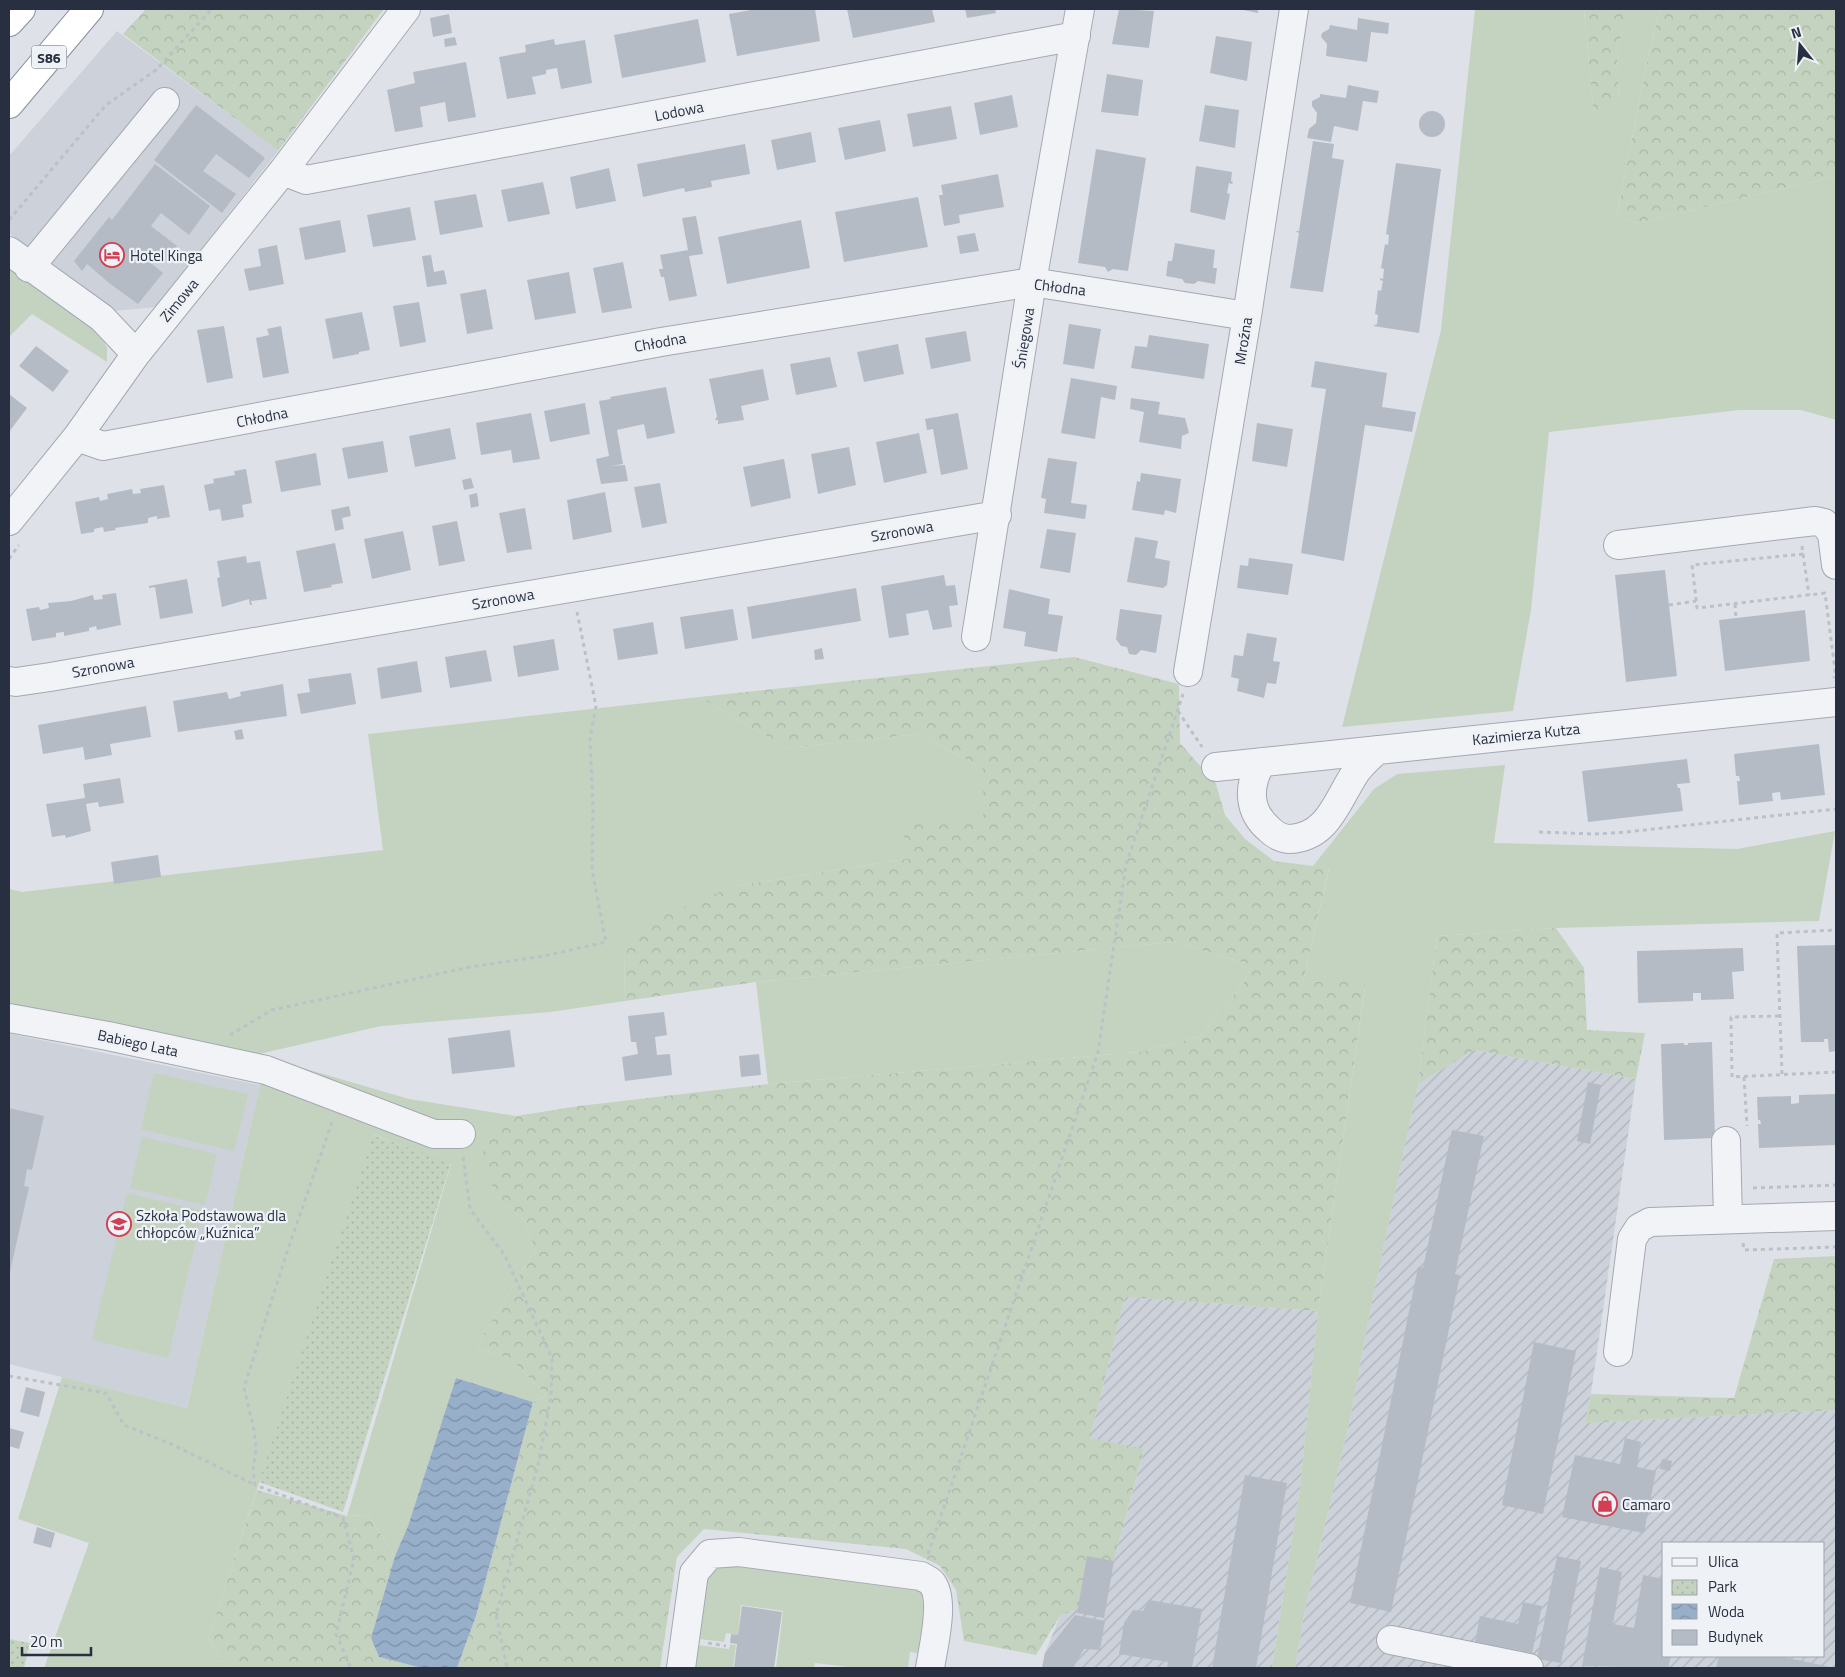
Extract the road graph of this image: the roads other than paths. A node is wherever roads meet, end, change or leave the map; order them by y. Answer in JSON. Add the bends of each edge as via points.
{"nodes":[{"id":1,"x":21,"y":9,"type":"edge"},
{"id":2,"x":89,"y":9,"type":"edge"},
{"id":3,"x":406,"y":9,"type":"edge"},
{"id":4,"x":1080,"y":9,"type":"edge"},
{"id":5,"x":1294,"y":9,"type":"edge"},
{"id":6,"x":9,"y":22,"type":"edge"},
{"id":7,"x":1076,"y":36,"type":"junction"},
{"id":8,"x":165,"y":102,"type":"dead end"},
{"id":9,"x":9,"y":104,"type":"edge"},
{"id":10,"x":283,"y":171,"type":"junction"},
{"id":11,"x":9,"y":251,"type":"edge"},
{"id":12,"x":30,"y":268,"type":"junction"},
{"id":13,"x":1032,"y":282,"type":"junction"},
{"id":14,"x":1247,"y":316,"type":"junction"},
{"id":15,"x":136,"y":354,"type":"junction"},
{"id":16,"x":76,"y":437,"type":"junction"},
{"id":17,"x":997,"y":515,"type":"junction"},
{"id":18,"x":9,"y":521,"type":"edge"},
{"id":19,"x":1618,"y":545,"type":"dead end"},
{"id":20,"x":1836,"y":566,"type":"edge"},
{"id":21,"x":976,"y":637,"type":"dead end"},
{"id":22,"x":1188,"y":672,"type":"road end"},
{"id":23,"x":9,"y":681,"type":"edge"},
{"id":24,"x":1834,"y":693,"type":"edge"},
{"id":25,"x":1377,"y":750,"type":"junction"},
{"id":26,"x":1262,"y":762,"type":"junction"},
{"id":27,"x":1216,"y":767,"type":"dead end"},
{"id":28,"x":9,"y":1018,"type":"edge"},
{"id":29,"x":461,"y":1134,"type":"road end"},
{"id":30,"x":1726,"y":1141,"type":"dead end"},
{"id":31,"x":1836,"y":1216,"type":"edge"},
{"id":32,"x":1728,"y":1219,"type":"junction"},
{"id":33,"x":1618,"y":1352,"type":"dead end"},
{"id":34,"x":1391,"y":1640,"type":"dead end"},
{"id":35,"x":681,"y":1668,"type":"edge"},
{"id":36,"x":930,"y":1668,"type":"edge"},
{"id":37,"x":1529,"y":1668,"type":"edge"}],
"edges":[{"from":1,"to":6,"type":"highway"},
{"from":2,"to":9,"type":"highway","number":"S86"},
{"from":3,"to":10,"type":"street","name":"Zimowa"},
{"from":4,"to":7,"type":"street","name":"Śniegowa"},
{"from":5,"to":14,"type":"street","name":"Mroźna"},
{"from":7,"to":10,"type":"street","name":"Lodowa","via":[[306,180]]},
{"from":7,"to":13,"type":"street","name":"Śniegowa"},
{"from":8,"to":12,"type":"street"},
{"from":10,"to":15,"type":"street","name":"Zimowa"},
{"from":11,"to":12,"type":"street"},
{"from":12,"to":15,"type":"street","via":[[102,318]]},
{"from":13,"to":14,"type":"street","name":"Chłodna"},
{"from":13,"to":16,"type":"street","name":"Chłodna","via":[[661,342],[103,446]]},
{"from":13,"to":17,"type":"street","name":"Śniegowa"},
{"from":14,"to":22,"type":"street","name":"Mroźna"},
{"from":15,"to":16,"type":"street","name":"Zimowa"},
{"from":16,"to":18,"type":"street","name":"Zimowa"},
{"from":17,"to":21,"type":"street","name":"Śniegowa"},
{"from":17,"to":23,"type":"street","name":"Szronowa","via":[[50,677]]},
{"from":19,"to":20,"type":"street","via":[[1815,521],[1824,523],[1832,534]]},
{"from":24,"to":25,"type":"street","name":"Kazimierza Kutza"},
{"from":25,"to":26,"type":"street","name":"Kazimierza Kutza"},
{"from":25,"to":26,"type":"street","via":[[1354,774],[1327,823],[1309,834],[1289,839],[1275,835],[1253,808],[1251,790],[1254,775]]},
{"from":26,"to":27,"type":"street","name":"Kazimierza Kutza"},
{"from":28,"to":29,"type":"street","name":"Babiego Lata","via":[[266,1070],[434,1134]]},
{"from":30,"to":32,"type":"street"},
{"from":31,"to":32,"type":"street"},
{"from":32,"to":33,"type":"street","via":[[1650,1222],[1639,1228],[1632,1238],[1629,1255]]},
{"from":34,"to":37,"type":"street"},
{"from":35,"to":36,"type":"street","via":[[694,1573],[710,1554],[739,1552],[921,1576],[932,1583],[938,1596]]}]}
